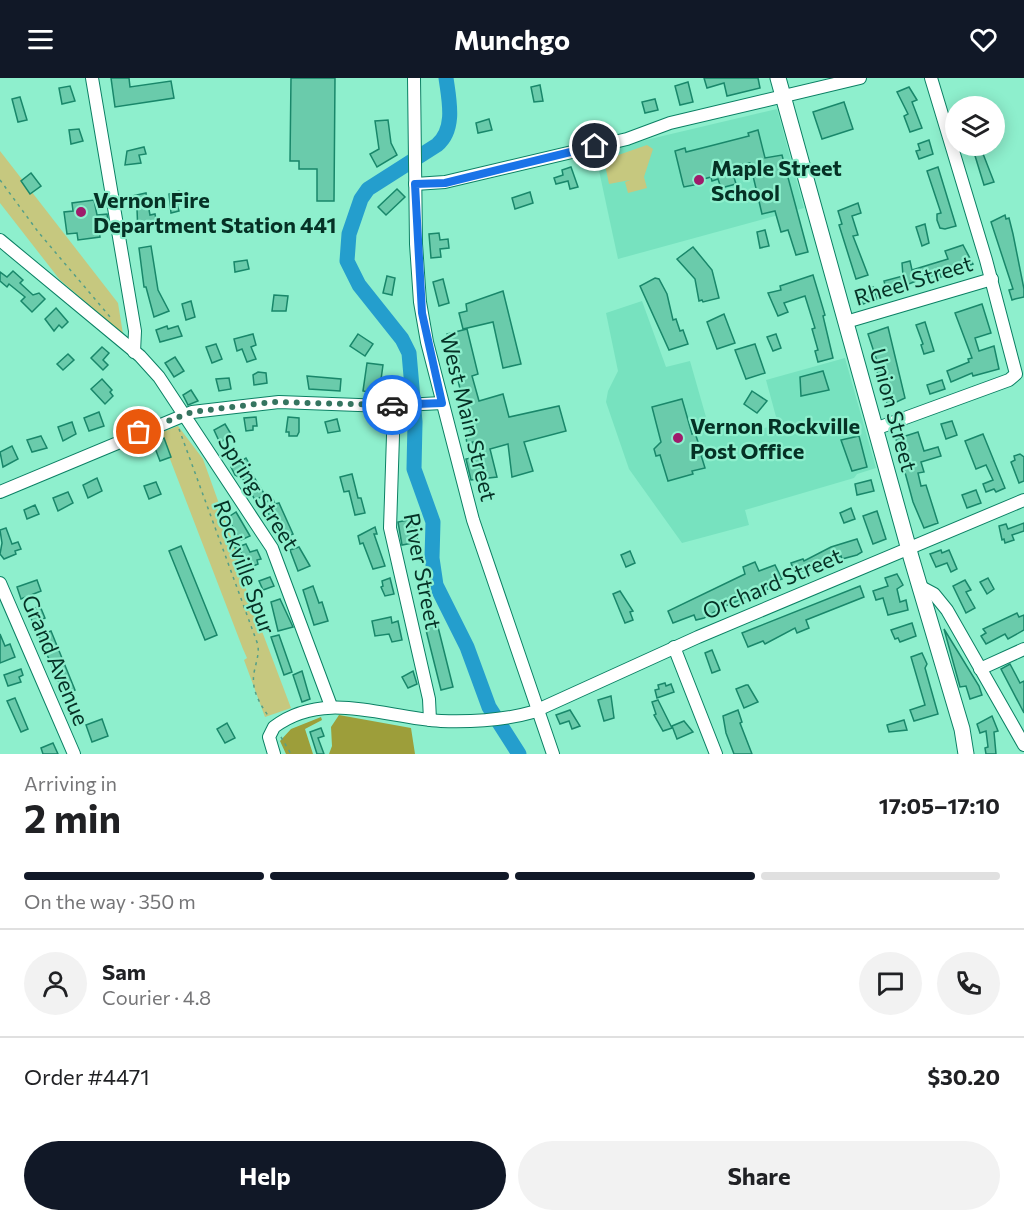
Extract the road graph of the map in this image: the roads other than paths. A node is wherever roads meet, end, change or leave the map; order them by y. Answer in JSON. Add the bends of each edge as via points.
{"nodes":[{"id":1,"x":92,"y":78,"type":"edge"},
{"id":2,"x":414,"y":78,"type":"edge"},
{"id":3,"x":778,"y":78,"type":"edge"},
{"id":4,"x":860,"y":78,"type":"edge"},
{"id":5,"x":931,"y":78,"type":"edge"},
{"id":6,"x":783,"y":96,"type":"junction"},
{"id":7,"x":415,"y":184,"type":"junction"},
{"id":8,"x":0,"y":240,"type":"edge"},
{"id":9,"x":992,"y":279,"type":"junction"},
{"id":10,"x":846,"y":322,"type":"junction"},
{"id":11,"x":134,"y":352,"type":"junction"},
{"id":12,"x":442,"y":403,"type":"junction"},
{"id":13,"x":398,"y":405,"type":"junction"},
{"id":14,"x":181,"y":419,"type":"junction"},
{"id":15,"x":875,"y":429,"type":"junction"},
{"id":16,"x":0,"y":492,"type":"edge"},
{"id":17,"x":1024,"y":500,"type":"edge"},
{"id":18,"x":908,"y":549,"type":"junction"},
{"id":19,"x":0,"y":583,"type":"edge"},
{"id":20,"x":919,"y":586,"type":"junction"},
{"id":21,"x":928,"y":617,"type":"junction"},
{"id":22,"x":952,"y":622,"type":"junction"},
{"id":23,"x":674,"y":647,"type":"junction"},
{"id":24,"x":1024,"y":649,"type":"edge"},
{"id":25,"x":980,"y":669,"type":"junction"},
{"id":26,"x":331,"y":706,"type":"junction"},
{"id":27,"x":539,"y":710,"type":"junction"},
{"id":28,"x":430,"y":720,"type":"junction"},
{"id":29,"x":1024,"y":745,"type":"edge"},
{"id":30,"x":74,"y":754,"type":"edge"},
{"id":31,"x":274,"y":754,"type":"edge"},
{"id":32,"x":553,"y":754,"type":"edge"},
{"id":33,"x":716,"y":754,"type":"edge"},
{"id":34,"x":966,"y":754,"type":"edge"}],
"edges":[{"from":1,"to":11,"type":"street","via":[[135,331]]},
{"from":2,"to":7,"type":"street","name":"West Main Street"},
{"from":3,"to":6,"type":"main road","name":"Union Street"},
{"from":4,"to":6,"type":"street"},
{"from":5,"to":9,"type":"street"},
{"from":6,"to":7,"type":"street","via":[[445,183]]},
{"from":6,"to":10,"type":"main road","name":"Union Street"},
{"from":7,"to":12,"type":"street","name":"West Main Street","via":[[422,313]]},
{"from":8,"to":11,"type":"street","name":"Spring Street"},
{"from":9,"to":10,"type":"street","name":"Rheel Street"},
{"from":9,"to":15,"type":"street","via":[[1016,376]]},
{"from":10,"to":15,"type":"main road","name":"Union Street"},
{"from":11,"to":14,"type":"street","name":"Spring Street","via":[[154,370]]},
{"from":12,"to":13,"type":"street"},
{"from":12,"to":27,"type":"street","name":"West Main Street","via":[[478,535]]},
{"from":13,"to":14,"type":"street","via":[[279,402]]},
{"from":13,"to":28,"type":"street","name":"River Street","via":[[390,528],[429,699]]},
{"from":14,"to":16,"type":"street"},
{"from":14,"to":26,"type":"street","name":"Spring Street","via":[[276,556]]},
{"from":15,"to":18,"type":"main road","name":"Union Street"},
{"from":17,"to":18,"type":"street","name":"Orchard Street"},
{"from":18,"to":20,"type":"main road","name":"Union Street"},
{"from":18,"to":23,"type":"street","name":"Orchard Street"},
{"from":19,"to":30,"type":"street","name":"Grand Avenue"},
{"from":20,"to":21,"type":"main road","name":"Union Street"},
{"from":20,"to":22,"type":"street","via":[[937,597]]},
{"from":21,"to":22,"type":"street"},
{"from":21,"to":34,"type":"main road","name":"Union Street"},
{"from":22,"to":25,"type":"street"},
{"from":23,"to":27,"type":"street","name":"Orchard Street"},
{"from":23,"to":33,"type":"street"},
{"from":24,"to":25,"type":"street"},
{"from":25,"to":29,"type":"street"},
{"from":26,"to":28,"type":"street"},
{"from":26,"to":31,"type":"street","via":[[275,726],[269,735]]},
{"from":27,"to":28,"type":"street","via":[[511,717]]},
{"from":27,"to":32,"type":"street","name":"West Main Street"}]}
